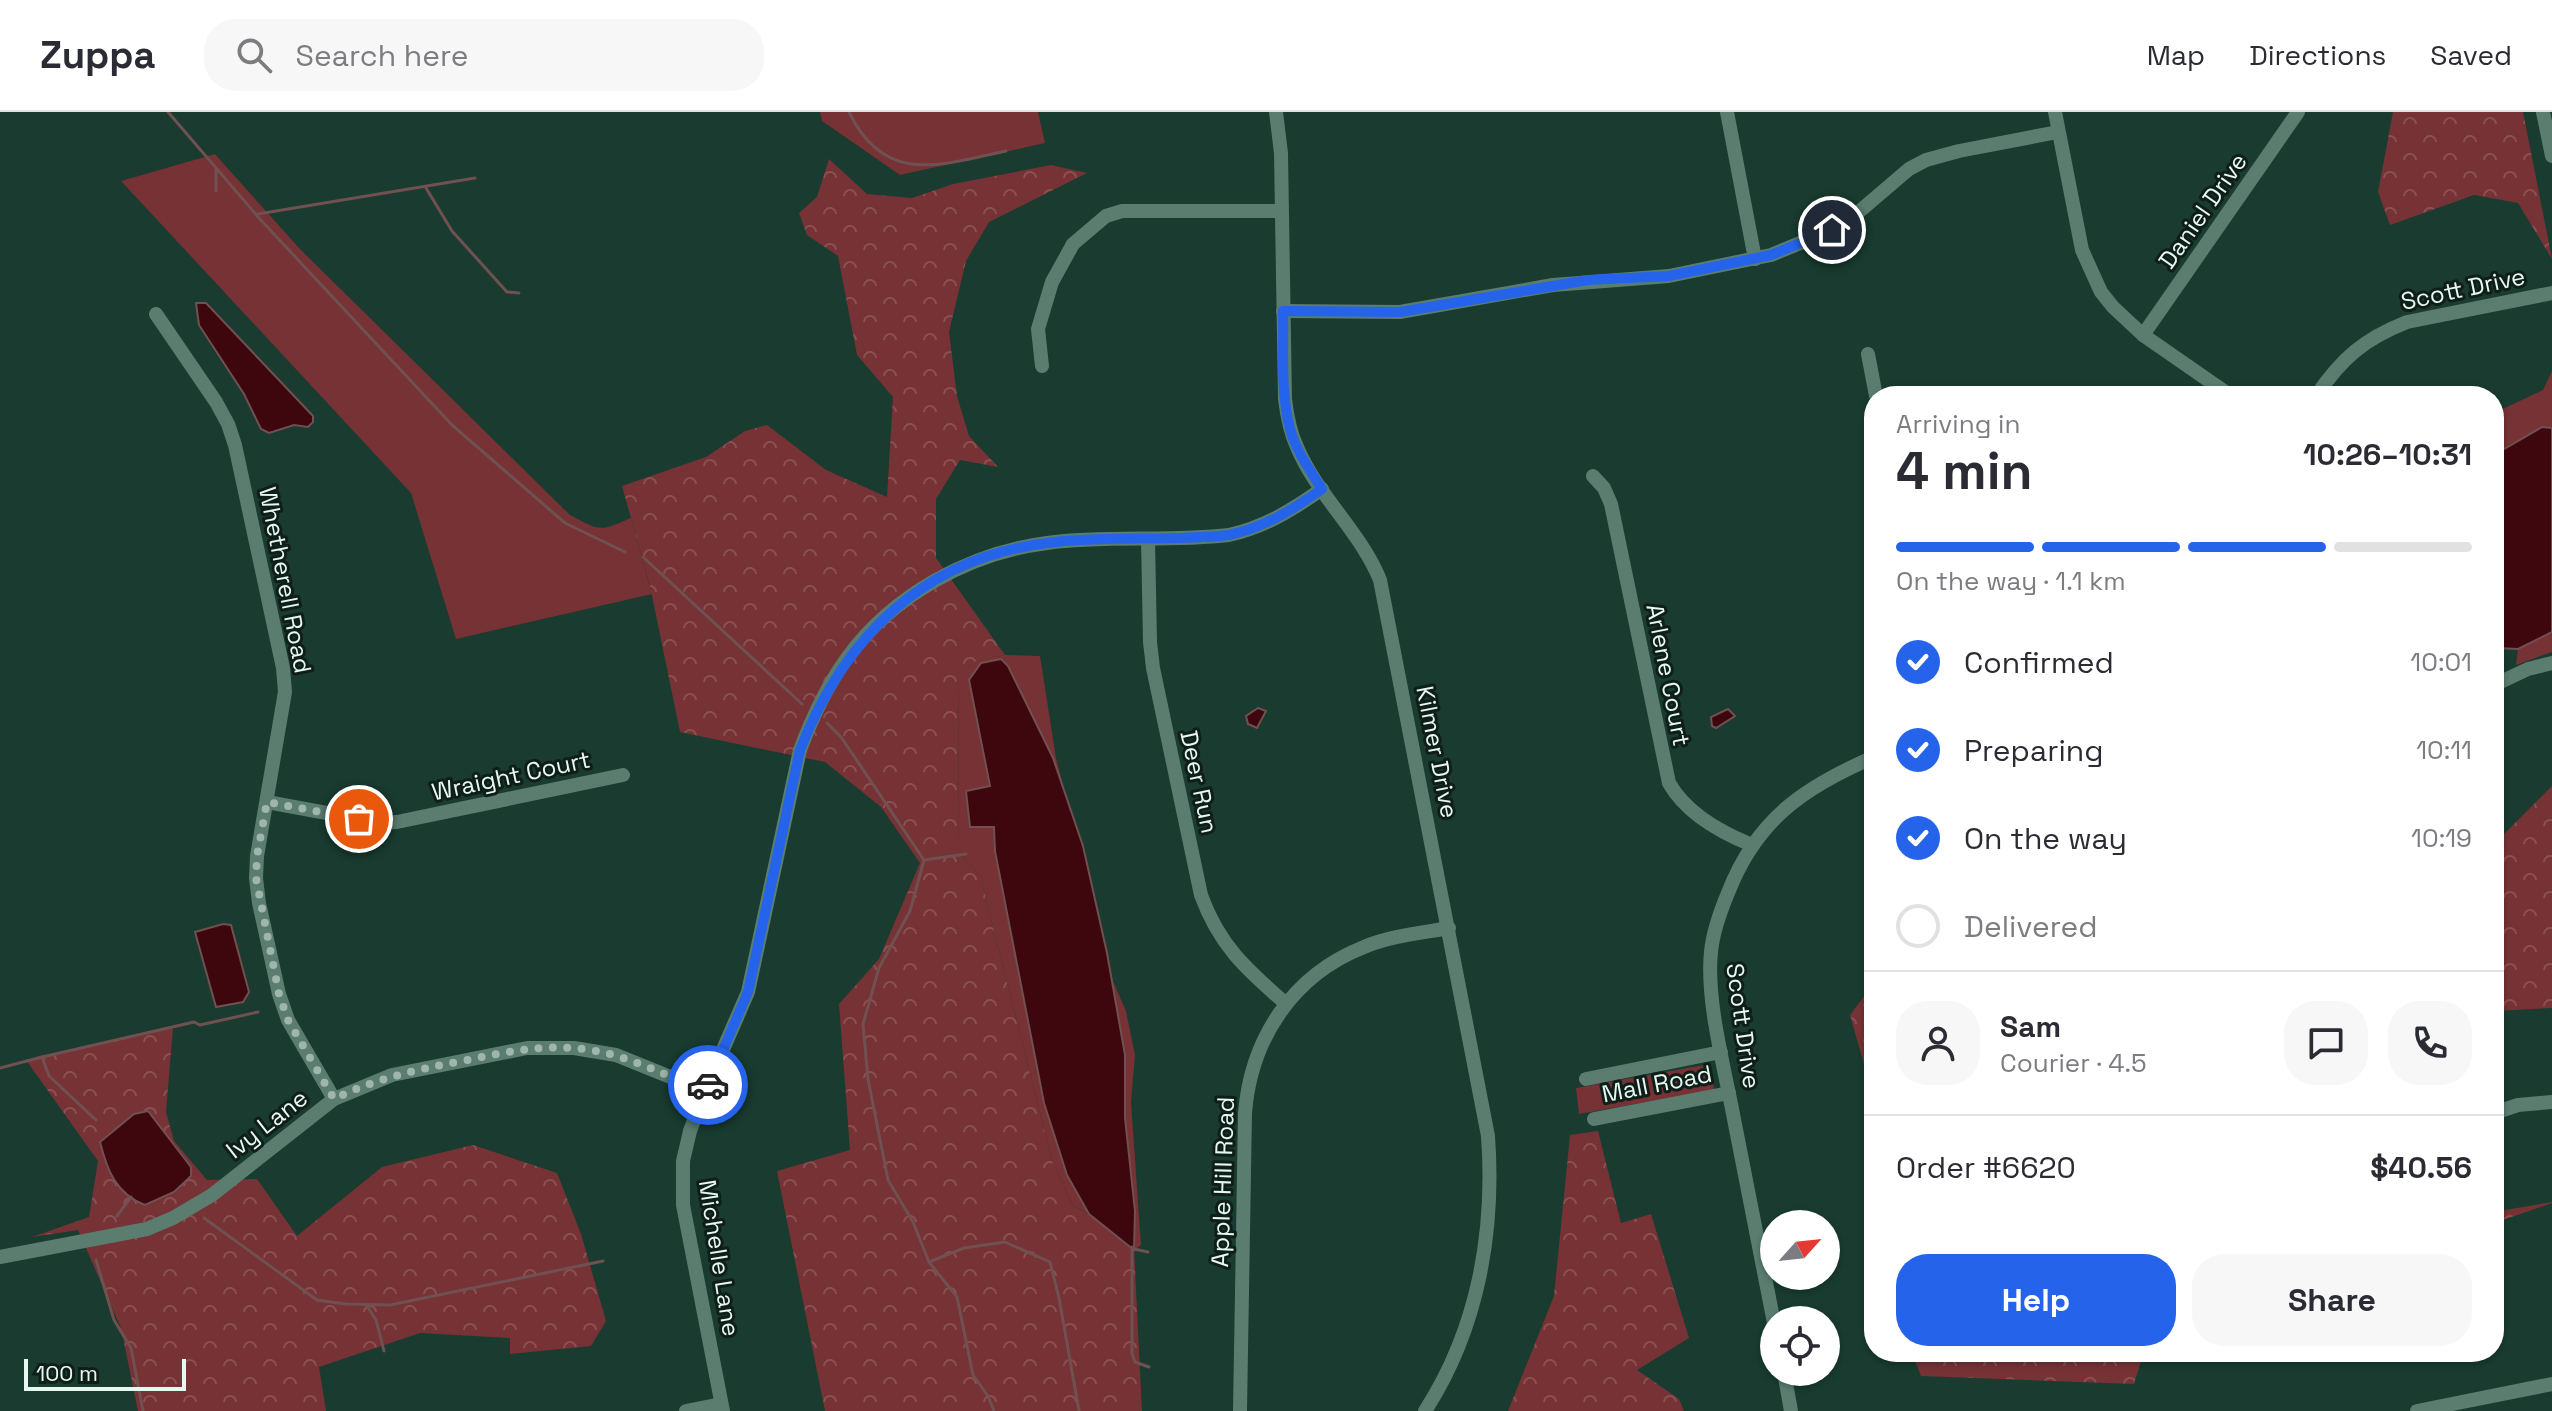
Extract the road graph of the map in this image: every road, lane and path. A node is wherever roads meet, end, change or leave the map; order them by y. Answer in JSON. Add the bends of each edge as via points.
{"nodes":[{"id":1,"x":1276,"y":112,"type":"edge"},
{"id":2,"x":1727,"y":112,"type":"edge"},
{"id":3,"x":2055,"y":112,"type":"edge"},
{"id":4,"x":2298,"y":112,"type":"edge"},
{"id":5,"x":2543,"y":112,"type":"edge"},
{"id":6,"x":2058,"y":132,"type":"junction"},
{"id":7,"x":2552,"y":156,"type":"edge"},
{"id":8,"x":1281,"y":211,"type":"junction"},
{"id":9,"x":1755,"y":259,"type":"junction"},
{"id":10,"x":2552,"y":293,"type":"edge"},
{"id":11,"x":1283,"y":311,"type":"junction"},
{"id":12,"x":156,"y":314,"type":"dead end"},
{"id":13,"x":2143,"y":335,"type":"junction"},
{"id":14,"x":1868,"y":354,"type":"dead end"},
{"id":15,"x":1042,"y":366,"type":"dead end"},
{"id":16,"x":1874,"y":386,"type":"edge"},
{"id":17,"x":2217,"y":386,"type":"edge"},
{"id":18,"x":2324,"y":386,"type":"edge"},
{"id":19,"x":1593,"y":476,"type":"dead end"},
{"id":20,"x":1322,"y":489,"type":"junction"},
{"id":21,"x":1148,"y":539,"type":"junction"},
{"id":22,"x":2552,"y":663,"type":"edge"},
{"id":23,"x":2504,"y":680,"type":"edge"},
{"id":24,"x":1864,"y":761,"type":"edge"},
{"id":25,"x":623,"y":775,"type":"dead end"},
{"id":26,"x":267,"y":802,"type":"junction"},
{"id":27,"x":1752,"y":845,"type":"junction"},
{"id":28,"x":1449,"y":928,"type":"junction"},
{"id":29,"x":1285,"y":1003,"type":"junction"},
{"id":30,"x":1721,"y":1052,"type":"junction"},
{"id":31,"x":1586,"y":1079,"type":"dead end"},
{"id":32,"x":705,"y":1091,"type":"junction"},
{"id":33,"x":1729,"y":1093,"type":"junction"},
{"id":34,"x":334,"y":1099,"type":"junction"},
{"id":35,"x":2552,"y":1102,"type":"edge"},
{"id":36,"x":2504,"y":1110,"type":"edge"},
{"id":37,"x":1594,"y":1119,"type":"dead end"},
{"id":38,"x":0,"y":1257,"type":"edge"},
{"id":39,"x":1771,"y":1306,"type":"edge"},
{"id":40,"x":2552,"y":1384,"type":"edge"},
{"id":41,"x":1787,"y":1386,"type":"edge"},
{"id":42,"x":722,"y":1408,"type":"edge"},
{"id":43,"x":686,"y":1411,"type":"edge"},
{"id":44,"x":1240,"y":1411,"type":"edge"},
{"id":45,"x":1425,"y":1411,"type":"edge"},
{"id":46,"x":1791,"y":1411,"type":"edge"},
{"id":47,"x":2417,"y":1411,"type":"edge"}],
"edges":[{"from":1,"to":8,"type":"street","name":"Kilmer Drive"},
{"from":2,"to":9,"type":"street"},
{"from":3,"to":6,"type":"street"},
{"from":4,"to":13,"type":"street","name":"Daniel Drive"},
{"from":5,"to":7,"type":"street"},
{"from":6,"to":9,"type":"street","via":[[1926,160],[1832,230]]},
{"from":6,"to":13,"type":"street","via":[[2091,272],[2113,307]]},
{"from":8,"to":11,"type":"street","name":"Kilmer Drive"},
{"from":8,"to":15,"type":"street","via":[[1122,211],[1106,216],[1073,244],[1052,282],[1038,329]]},
{"from":9,"to":11,"type":"street","via":[[1669,276],[1588,280],[1400,312]]},
{"from":10,"to":18,"type":"street","name":"Scott Drive","via":[[2407,322],[2369,340]]},
{"from":11,"to":20,"type":"street","name":"Kilmer Drive","via":[[1290,430]]},
{"from":12,"to":26,"type":"street","name":"Whetherell Road","via":[[216,402],[235,445],[283,668],[285,692]]},
{"from":13,"to":17,"type":"street"},
{"from":14,"to":16,"type":"street"},
{"from":19,"to":27,"type":"street","name":"Arlene Court","via":[[1611,504],[1669,783],[1701,817]]},
{"from":20,"to":21,"type":"street","name":"Michelle Lane","via":[[1281,517],[1247,531]]},
{"from":20,"to":28,"type":"street","name":"Kilmer Drive","via":[[1364,547],[1380,580]]},
{"from":21,"to":29,"type":"street","name":"Deer Run","via":[[1153,668],[1201,895],[1229,949]]},
{"from":21,"to":32,"type":"street","name":"Michelle Lane","via":[[1047,543],[1001,551],[968,564],[883,618],[844,661],[800,750],[748,992]]},
{"from":22,"to":23,"type":"street"},
{"from":24,"to":27,"type":"street","name":"Scott Drive","via":[[1807,790]]},
{"from":25,"to":26,"type":"street","name":"Wraight Court","via":[[397,822]]},
{"from":26,"to":34,"type":"street","name":"Whetherell Road","via":[[256,878],[279,994],[288,1020]]},
{"from":27,"to":30,"type":"street","name":"Scott Drive","via":[[1735,873],[1712,945]]},
{"from":28,"to":29,"type":"street","name":"Apple Hill Road","via":[[1351,953],[1322,969]]},
{"from":28,"to":45,"type":"street","name":"Kilmer Drive","via":[[1484,1108],[1491,1206],[1479,1283],[1461,1339]]},
{"from":29,"to":44,"type":"street","name":"Apple Hill Road","via":[[1256,1057],[1247,1092]]},
{"from":30,"to":31,"type":"street","name":"Mall Road"},
{"from":30,"to":33,"type":"street","name":"Scott Drive"},
{"from":32,"to":34,"type":"street","name":"Ivy Lane","via":[[616,1055],[551,1047],[392,1075]]},
{"from":32,"to":42,"type":"street","name":"Michelle Lane","via":[[683,1161],[683,1205]]},
{"from":33,"to":37,"type":"street","name":"Mall Road"},
{"from":33,"to":39,"type":"street","name":"Scott Drive"},
{"from":34,"to":38,"type":"street","name":"Ivy Lane","via":[[212,1195],[173,1218],[147,1229]]},
{"from":35,"to":36,"type":"street"},
{"from":40,"to":47,"type":"street"},
{"from":41,"to":46,"type":"street"},
{"from":42,"to":43,"type":"street"}]}
